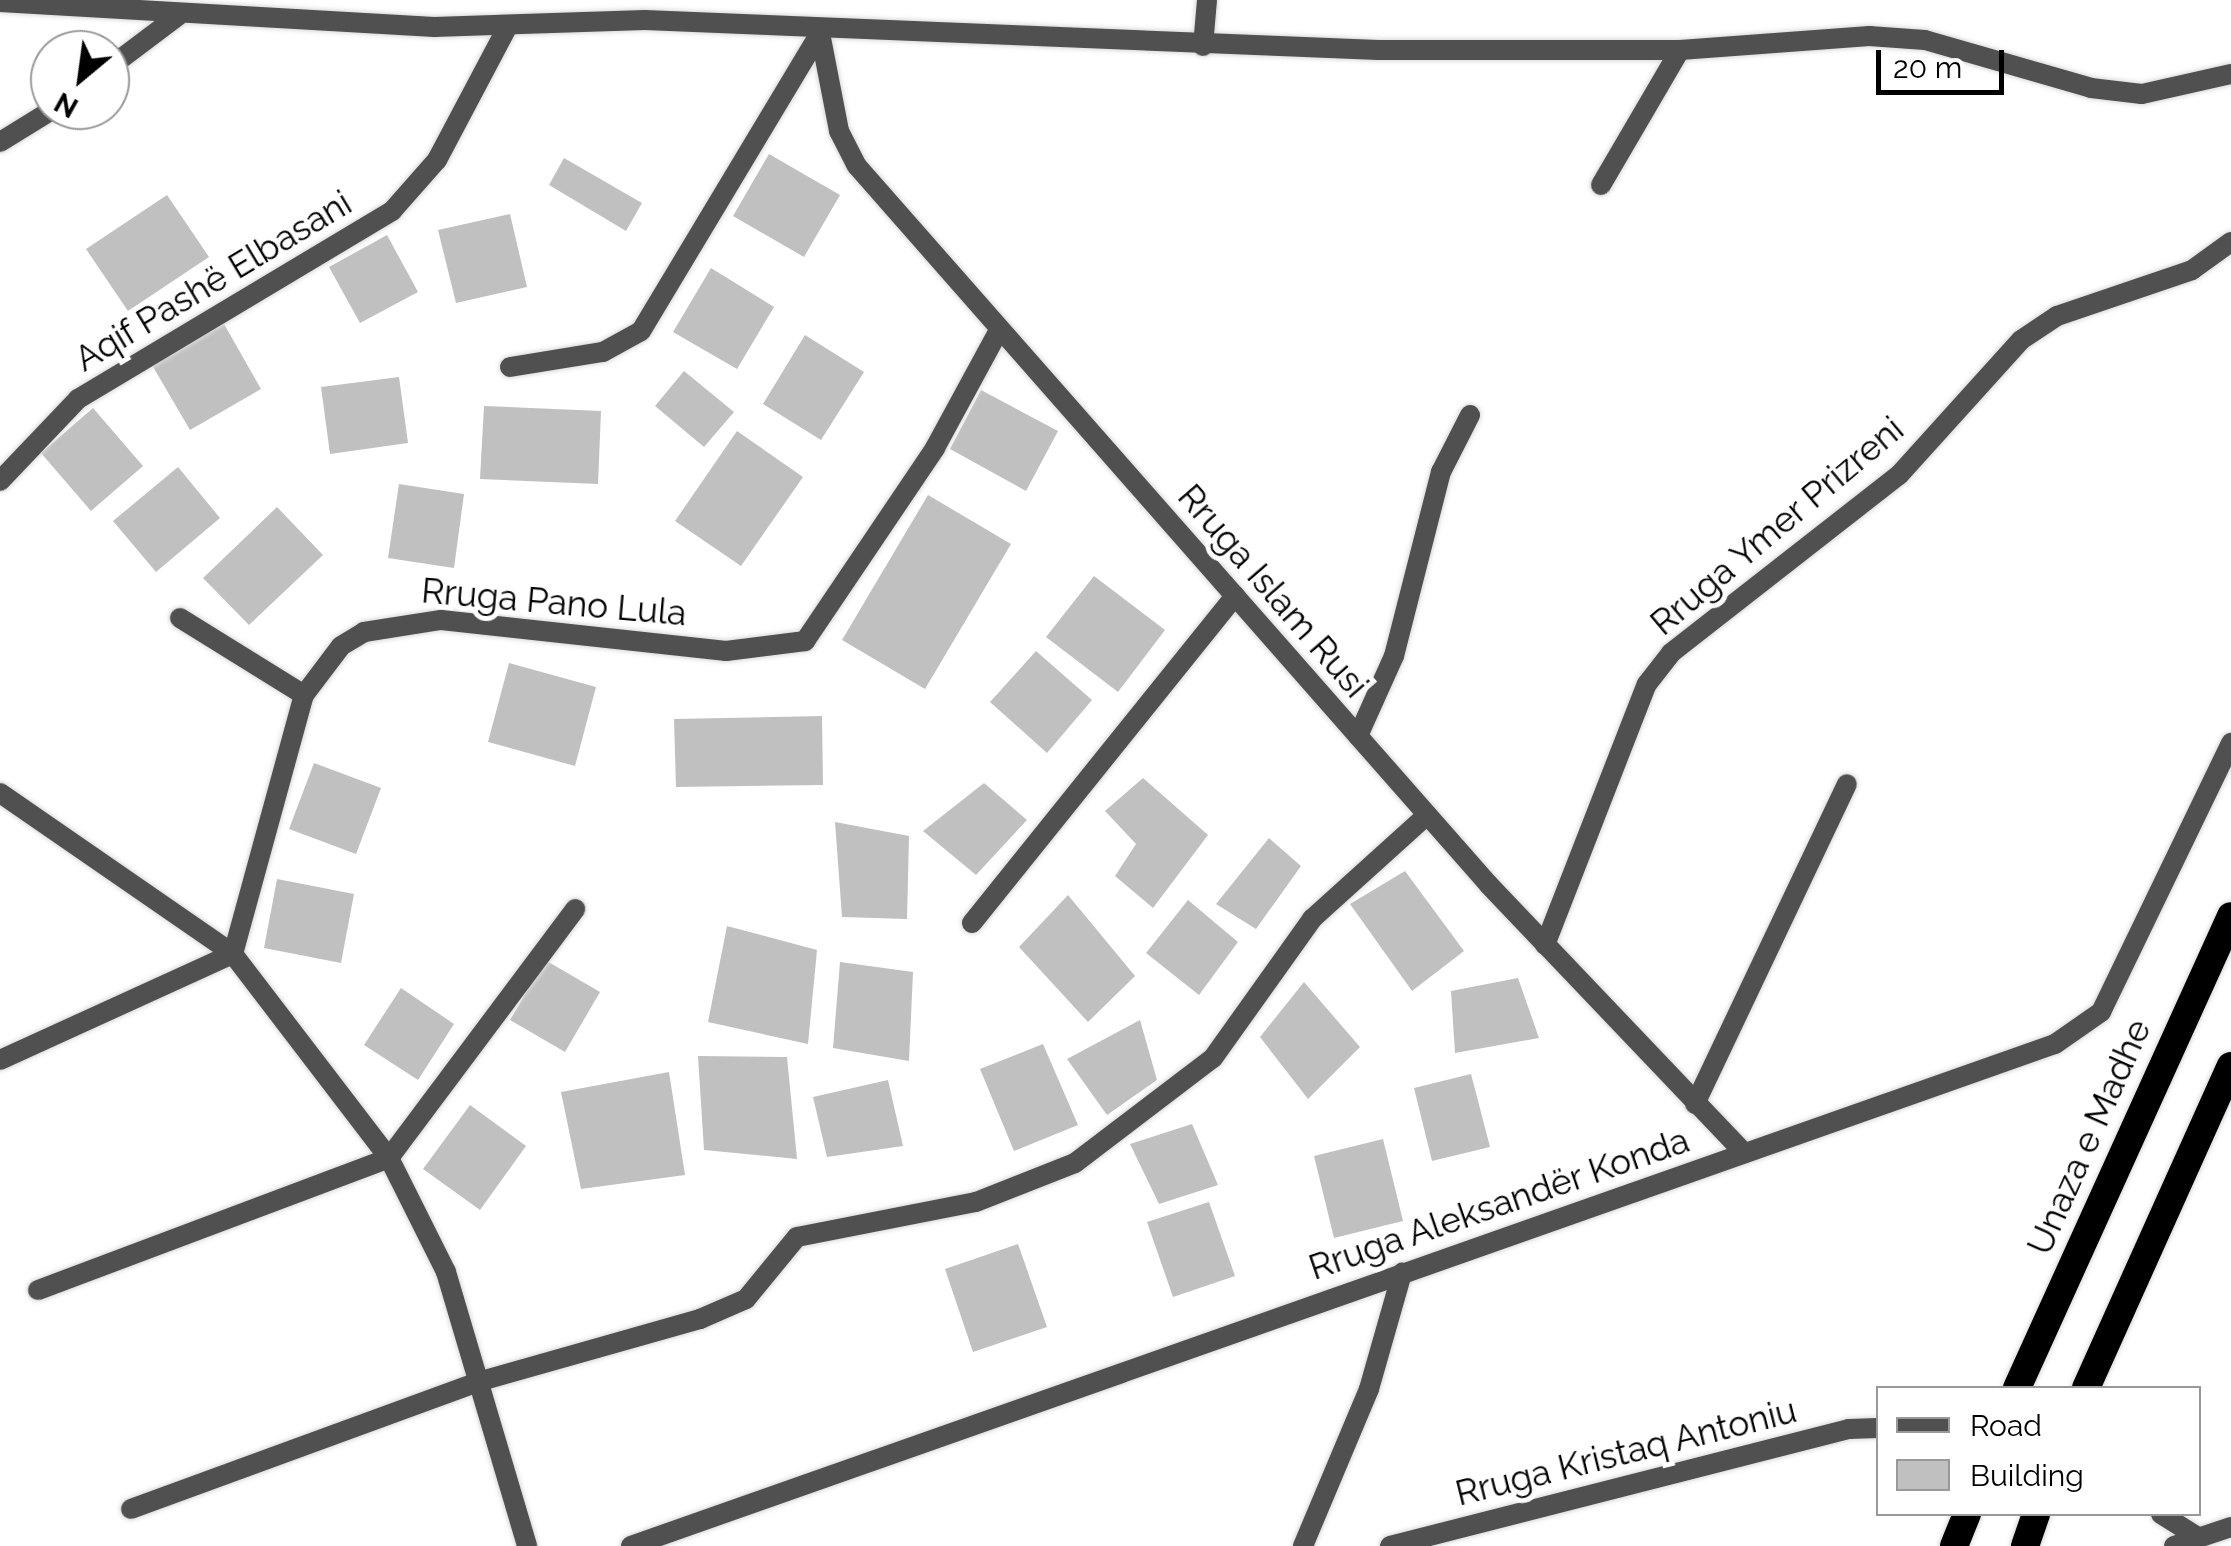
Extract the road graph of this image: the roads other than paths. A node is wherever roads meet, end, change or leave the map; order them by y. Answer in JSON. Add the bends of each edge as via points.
{"nodes":[{"id":1,"x":1207,"y":0,"type":"edge"},
{"id":2,"x":0,"y":2,"type":"edge"},
{"id":3,"x":179,"y":15,"type":"junction"},
{"id":4,"x":508,"y":26,"type":"junction"},
{"id":5,"x":820,"y":33,"type":"junction"},
{"id":6,"x":1204,"y":46,"type":"junction"},
{"id":7,"x":1680,"y":50,"type":"junction"},
{"id":8,"x":130,"y":52,"type":"edge"},
{"id":9,"x":2231,"y":74,"type":"edge"},
{"id":10,"x":30,"y":124,"type":"edge"},
{"id":11,"x":0,"y":142,"type":"edge"},
{"id":12,"x":1601,"y":185,"type":"dead end"},
{"id":13,"x":2231,"y":242,"type":"edge"},
{"id":14,"x":999,"y":330,"type":"junction"},
{"id":15,"x":510,"y":367,"type":"dead end"},
{"id":16,"x":1470,"y":415,"type":"dead end"},
{"id":17,"x":0,"y":481,"type":"edge"},
{"id":18,"x":1235,"y":596,"type":"junction"},
{"id":19,"x":180,"y":618,"type":"dead end"},
{"id":20,"x":304,"y":695,"type":"junction"},
{"id":21,"x":1358,"y":736,"type":"junction"},
{"id":22,"x":2231,"y":743,"type":"edge"},
{"id":23,"x":1847,"y":784,"type":"dead end"},
{"id":24,"x":4,"y":802,"type":"edge"},
{"id":25,"x":1427,"y":814,"type":"junction"},
{"id":26,"x":575,"y":909,"type":"dead end"},
{"id":27,"x":2231,"y":916,"type":"edge"},
{"id":28,"x":972,"y":923,"type":"dead end"},
{"id":29,"x":1545,"y":945,"type":"junction"},
{"id":30,"x":233,"y":954,"type":"junction"},
{"id":31,"x":0,"y":1060,"type":"edge"},
{"id":32,"x":2231,"y":1066,"type":"edge"},
{"id":33,"x":1695,"y":1104,"type":"junction"},
{"id":34,"x":1744,"y":1153,"type":"junction"},
{"id":35,"x":389,"y":1158,"type":"junction"},
{"id":36,"x":1402,"y":1273,"type":"junction"},
{"id":37,"x":38,"y":1290,"type":"dead end"},
{"id":38,"x":481,"y":1381,"type":"junction"},
{"id":39,"x":2018,"y":1386,"type":"edge"},
{"id":40,"x":2087,"y":1386,"type":"edge"},
{"id":41,"x":1876,"y":1428,"type":"edge"},
{"id":42,"x":131,"y":1509,"type":"dead end"},
{"id":43,"x":1966,"y":1516,"type":"edge"},
{"id":44,"x":2035,"y":1516,"type":"edge"},
{"id":45,"x":2164,"y":1516,"type":"edge"},
{"id":46,"x":2231,"y":1527,"type":"edge"},
{"id":47,"x":2196,"y":1535,"type":"junction"},
{"id":48,"x":527,"y":1546,"type":"edge"},
{"id":49,"x":631,"y":1546,"type":"edge"},
{"id":50,"x":1303,"y":1546,"type":"edge"},
{"id":51,"x":1390,"y":1546,"type":"edge"},
{"id":52,"x":1954,"y":1546,"type":"edge"},
{"id":53,"x":2025,"y":1546,"type":"edge"},
{"id":54,"x":2174,"y":1546,"type":"edge"}],
"edges":[{"from":1,"to":6,"type":"street"},
{"from":2,"to":3,"type":"street"},
{"from":3,"to":4,"type":"street"},
{"from":3,"to":8,"type":"street"},
{"from":4,"to":5,"type":"street","via":[[645,20]]},
{"from":4,"to":17,"type":"street","name":"Aqif Pashë Elbasani","via":[[437,160],[392,211],[78,399]]},
{"from":5,"to":6,"type":"street"},
{"from":5,"to":14,"type":"street","name":"Rruga Islam Rusi","via":[[839,131],[857,166]]},
{"from":5,"to":15,"type":"street","via":[[640,331],[604,352]]},
{"from":6,"to":7,"type":"street"},
{"from":7,"to":9,"type":"street","via":[[1925,40],[2142,94]]},
{"from":7,"to":12,"type":"street"},
{"from":10,"to":11,"type":"street"},
{"from":13,"to":29,"type":"street","name":"Rruga Ymer Prizreni","via":[[2192,270],[2057,316],[2021,340],[1899,475],[1671,653],[1648,684]]},
{"from":14,"to":18,"type":"street","name":"Rruga Islam Rusi"},
{"from":14,"to":20,"type":"street","name":"Rruga Pano Lula","via":[[935,448],[805,641],[726,651],[393,622],[341,646]]},
{"from":16,"to":21,"type":"street","via":[[1441,472],[1394,656]]},
{"from":18,"to":21,"type":"street","name":"Rruga Islam Rusi"},
{"from":18,"to":28,"type":"street"},
{"from":19,"to":20,"type":"street"},
{"from":20,"to":30,"type":"street","name":"Rruga Pano Lula"},
{"from":21,"to":25,"type":"street","name":"Rruga Islam Rusi"},
{"from":22,"to":34,"type":"street","name":"Rruga Aleksandër Konda","via":[[2101,1012],[2055,1044]]},
{"from":23,"to":33,"type":"street"},
{"from":24,"to":30,"type":"street"},
{"from":25,"to":29,"type":"street","name":"Rruga Islam Rusi"},
{"from":25,"to":38,"type":"street","via":[[1312,919],[1213,1058],[1074,1163],[976,1202],[797,1237],[746,1299]]},
{"from":26,"to":35,"type":"street"},
{"from":27,"to":39,"type":"highway","name":"Unaza e Madhe"},
{"from":29,"to":33,"type":"street","name":"Rruga Islam Rusi"},
{"from":30,"to":31,"type":"street"},
{"from":30,"to":35,"type":"street"},
{"from":32,"to":40,"type":"highway"},
{"from":33,"to":34,"type":"street","name":"Rruga Islam Rusi"},
{"from":34,"to":36,"type":"street","name":"Rruga Aleksandër Konda"},
{"from":35,"to":37,"type":"street"},
{"from":35,"to":38,"type":"street","via":[[446,1272]]},
{"from":36,"to":49,"type":"street","name":"Rruga Aleksandër Konda"},
{"from":36,"to":50,"type":"street","via":[[1370,1389]]},
{"from":38,"to":42,"type":"street"},
{"from":38,"to":48,"type":"street"},
{"from":41,"to":51,"type":"street","name":"Rruga Kristaq Antoniu","via":[[1849,1429]]},
{"from":43,"to":52,"type":"highway"},
{"from":44,"to":53,"type":"highway"},
{"from":45,"to":47,"type":"street"},
{"from":46,"to":47,"type":"street"},
{"from":47,"to":54,"type":"street"}]}
